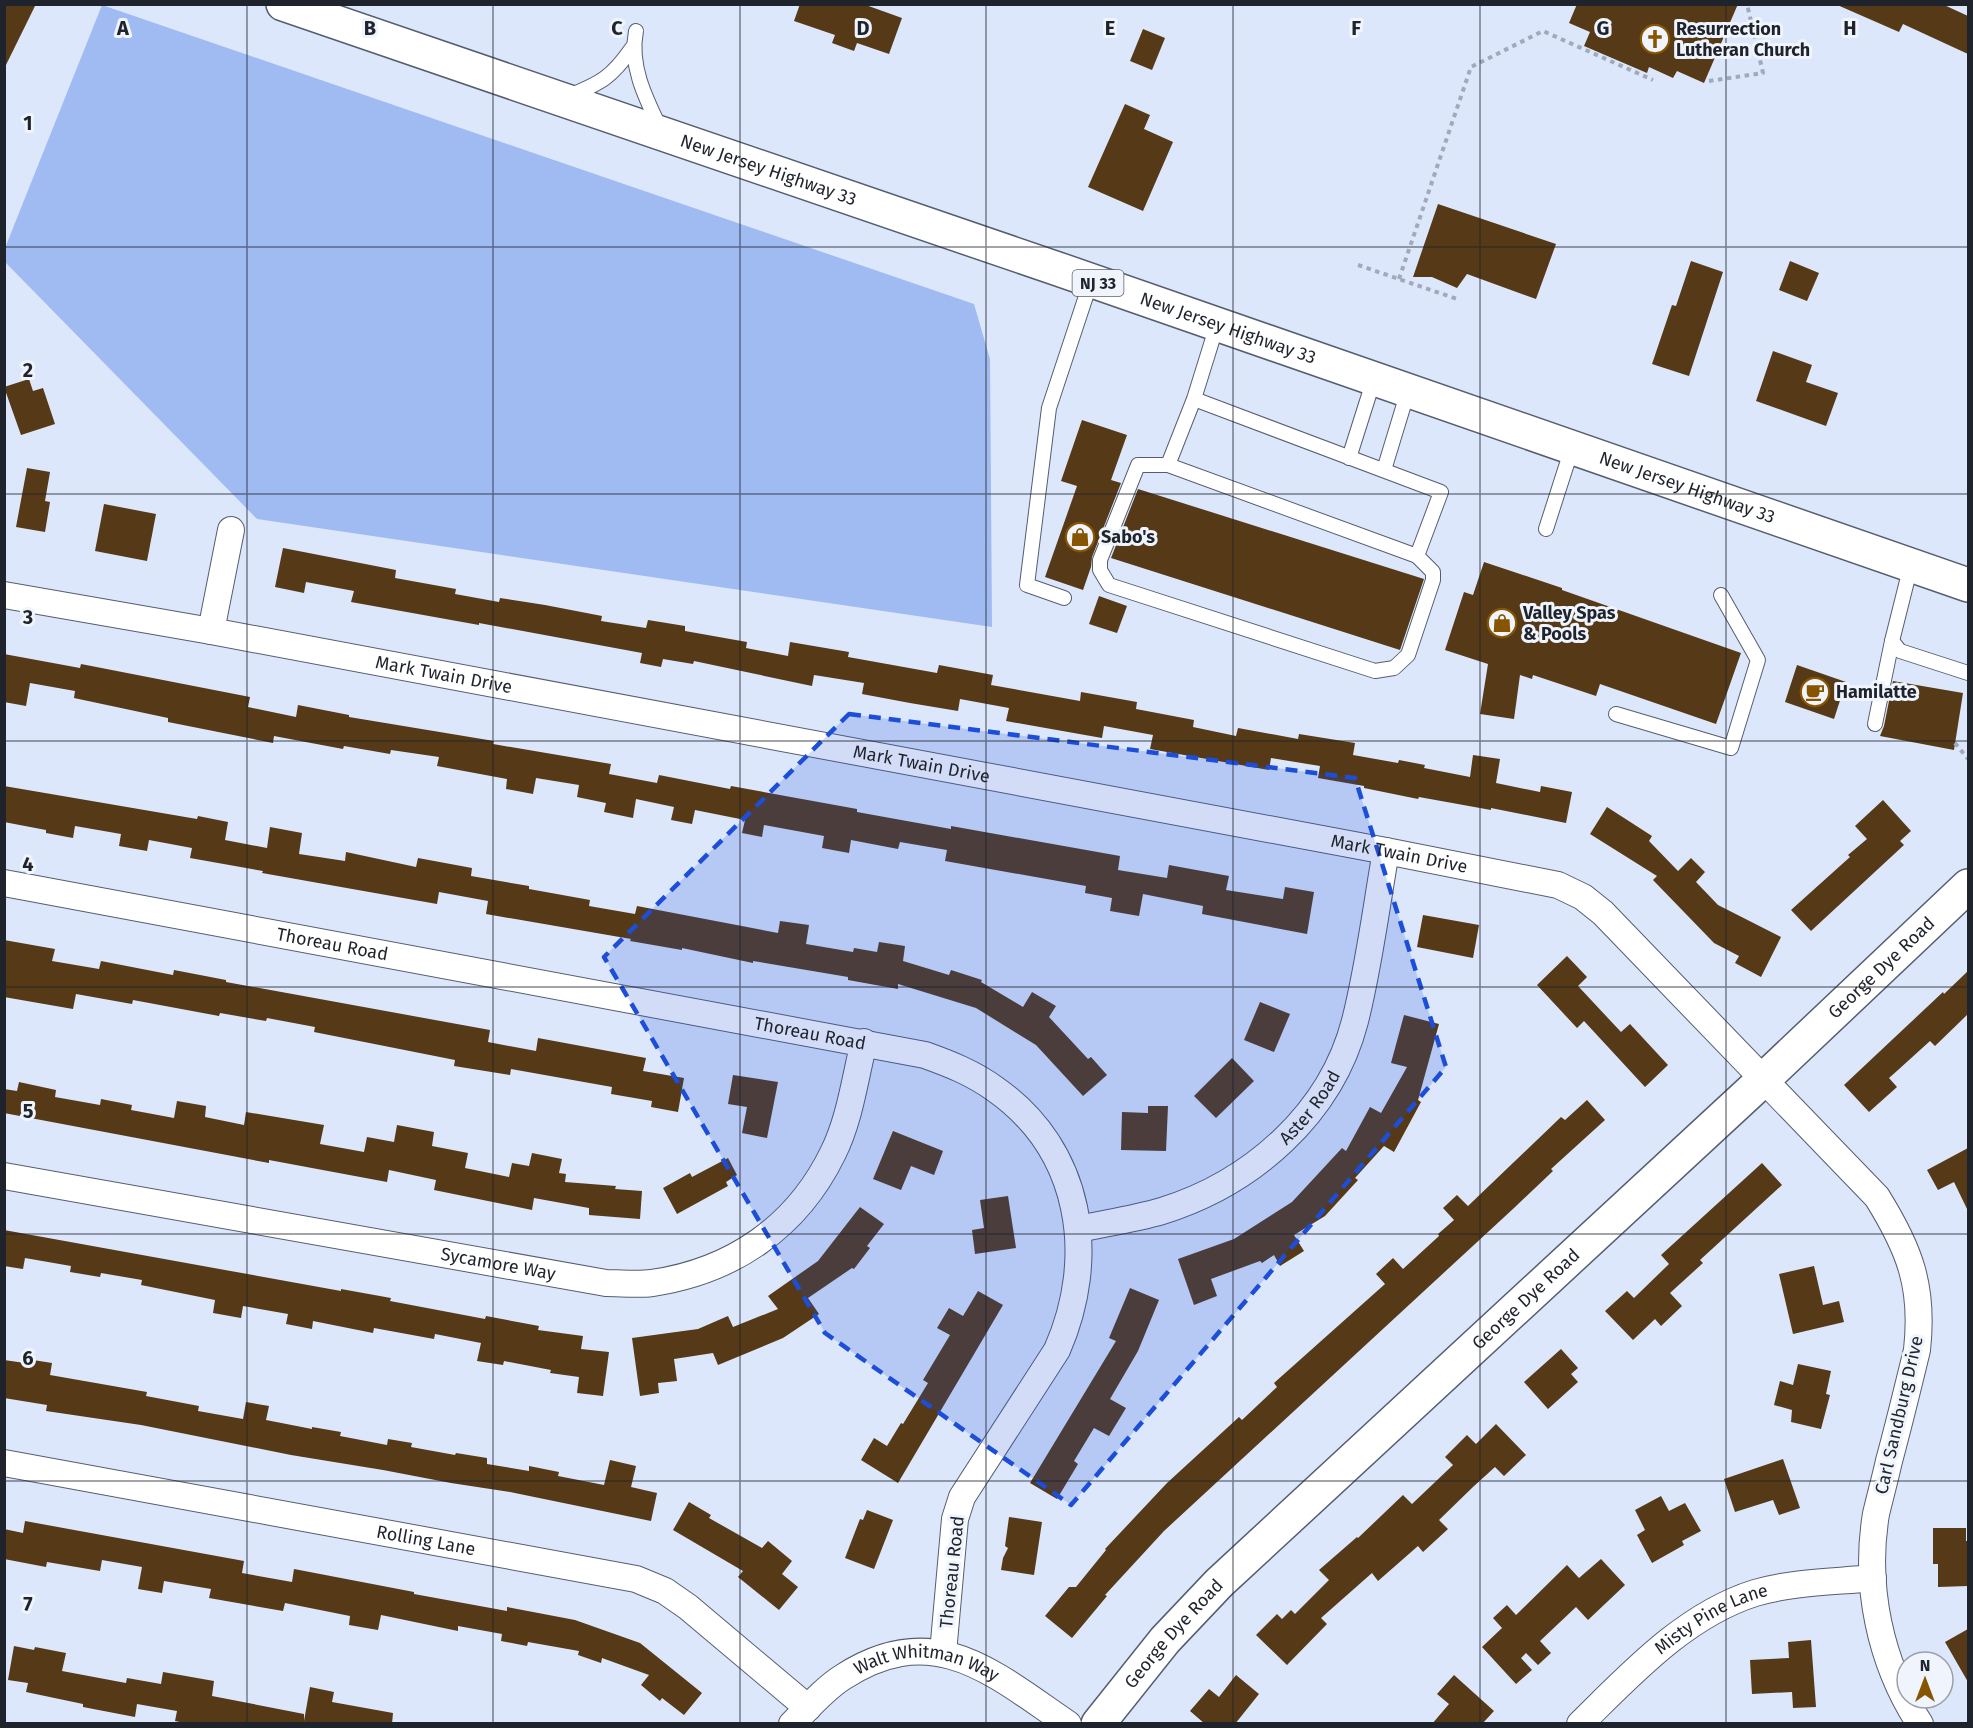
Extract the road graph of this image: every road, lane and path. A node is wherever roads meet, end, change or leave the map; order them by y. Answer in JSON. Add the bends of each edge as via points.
{"nodes":[{"id":1,"x":283,"y":4,"type":"edge"},
{"id":2,"x":1747,"y":4,"type":"edge"},
{"id":3,"x":636,"y":31,"type":"dead end"},
{"id":4,"x":632,"y":48,"type":"junction"},
{"id":5,"x":1653,"y":80,"type":"dead end"},
{"id":6,"x":1709,"y":81,"type":"dead end"},
{"id":7,"x":560,"y":99,"type":"junction"},
{"id":8,"x":663,"y":134,"type":"junction"},
{"id":9,"x":1358,"y":265,"type":"dead end"},
{"id":10,"x":1399,"y":279,"type":"junction"},
{"id":11,"x":1091,"y":281,"type":"junction"},
{"id":12,"x":1460,"y":300,"type":"dead end"},
{"id":13,"x":1217,"y":325,"type":"junction"},
{"id":14,"x":1374,"y":379,"type":"junction"},
{"id":15,"x":1408,"y":391,"type":"junction"},
{"id":16,"x":1194,"y":399,"type":"junction"},
{"id":17,"x":1572,"y":448,"type":"junction"},
{"id":18,"x":1349,"y":458,"type":"junction"},
{"id":19,"x":1168,"y":465,"type":"junction"},
{"id":20,"x":1384,"y":470,"type":"junction"},
{"id":21,"x":1546,"y":529,"type":"dead end"},
{"id":22,"x":231,"y":530,"type":"dead end"},
{"id":23,"x":1417,"y":556,"type":"junction"},
{"id":24,"x":1911,"y":565,"type":"junction"},
{"id":25,"x":1968,"y":585,"type":"edge"},
{"id":26,"x":4,"y":595,"type":"edge"},
{"id":27,"x":1721,"y":595,"type":"dead end"},
{"id":28,"x":1064,"y":598,"type":"dead end"},
{"id":29,"x":211,"y":632,"type":"junction"},
{"id":30,"x":1892,"y":641,"type":"junction"},
{"id":31,"x":1968,"y":673,"type":"edge"},
{"id":32,"x":1616,"y":714,"type":"dead end"},
{"id":33,"x":1875,"y":724,"type":"dead end"},
{"id":34,"x":1955,"y":743,"type":"dead end"},
{"id":35,"x":1968,"y":759,"type":"edge"},
{"id":36,"x":1386,"y":851,"type":"junction"},
{"id":37,"x":4,"y":883,"type":"edge"},
{"id":38,"x":1968,"y":886,"type":"edge"},
{"id":39,"x":864,"y":1042,"type":"junction"},
{"id":40,"x":1764,"y":1079,"type":"junction"},
{"id":41,"x":4,"y":1176,"type":"edge"},
{"id":42,"x":1078,"y":1229,"type":"junction"},
{"id":43,"x":4,"y":1463,"type":"edge"},
{"id":44,"x":1873,"y":1578,"type":"junction"},
{"id":45,"x":943,"y":1653,"type":"junction"},
{"id":46,"x":800,"y":1716,"type":"edge"},
{"id":47,"x":1068,"y":1724,"type":"edge"},
{"id":48,"x":1098,"y":1724,"type":"edge"},
{"id":49,"x":1580,"y":1724,"type":"edge"},
{"id":50,"x":1920,"y":1724,"type":"edge"}],
"edges":[{"from":1,"to":7,"type":"main road","name":"New Jersey Highway 33","number":"NJ 33"},
{"from":2,"to":6,"type":"path","via":[[1763,74]]},
{"from":3,"to":4,"type":"lane"},
{"from":4,"to":7,"type":"lane","via":[[617,69],[597,85]]},
{"from":4,"to":8,"type":"lane","via":[[649,106]]},
{"from":5,"to":10,"type":"path","via":[[1543,31],[1470,67]]},
{"from":7,"to":8,"type":"main road","name":"New Jersey Highway 33","number":"NJ 33"},
{"from":8,"to":11,"type":"main road","name":"New Jersey Highway 33","number":"NJ 33"},
{"from":9,"to":10,"type":"path"},
{"from":10,"to":12,"type":"path"},
{"from":11,"to":13,"type":"main road","name":"New Jersey Highway 33","number":"NJ 33"},
{"from":11,"to":28,"type":"lane","via":[[1048,408],[1027,585]]},
{"from":13,"to":14,"type":"main road","name":"New Jersey Highway 33","number":"NJ 33"},
{"from":13,"to":16,"type":"lane"},
{"from":14,"to":15,"type":"main road","name":"New Jersey Highway 33","number":"NJ 33"},
{"from":14,"to":18,"type":"lane"},
{"from":15,"to":17,"type":"main road","name":"New Jersey Highway 33","number":"NJ 33"},
{"from":15,"to":20,"type":"lane"},
{"from":16,"to":18,"type":"lane"},
{"from":16,"to":19,"type":"lane"},
{"from":17,"to":21,"type":"lane"},
{"from":17,"to":24,"type":"main road","name":"New Jersey Highway 33","number":"NJ 33"},
{"from":18,"to":20,"type":"lane"},
{"from":19,"to":23,"type":"lane"},
{"from":19,"to":23,"type":"lane","via":[[1138,465],[1100,560],[1100,570],[1109,585],[1375,671],[1394,668],[1408,655],[1433,580],[1433,572]]},
{"from":20,"to":23,"type":"lane","via":[[1441,492]]},
{"from":22,"to":29,"type":"street"},
{"from":24,"to":25,"type":"main road","name":"New Jersey Highway 33","number":"NJ 33"},
{"from":24,"to":30,"type":"lane"},
{"from":26,"to":29,"type":"street","name":"Mark Twain Drive"},
{"from":27,"to":32,"type":"lane","via":[[1758,660],[1731,748]]},
{"from":29,"to":36,"type":"street","name":"Mark Twain Drive"},
{"from":30,"to":31,"type":"lane","via":[[1900,651]]},
{"from":30,"to":33,"type":"lane"},
{"from":34,"to":35,"type":"path"},
{"from":36,"to":40,"type":"street","name":"Mark Twain Drive","via":[[1558,885],[1583,897]]},
{"from":36,"to":42,"type":"street","name":"Aster Road","via":[[1355,1023],[1323,1094],[1295,1130],[1240,1175],[1202,1196],[1162,1211]]},
{"from":37,"to":39,"type":"street","name":"Thoreau Road"},
{"from":38,"to":40,"type":"main road","name":"George Dye Road"},
{"from":39,"to":41,"type":"street","name":"Sycamore Way","via":[[834,1152],[789,1217],[729,1260],[692,1275],[649,1283],[606,1283]]},
{"from":39,"to":42,"type":"street","name":"Thoreau Road","via":[[925,1055],[962,1069],[995,1089],[1025,1115],[1047,1142],[1062,1171]]},
{"from":40,"to":44,"type":"street","name":"Carl Sandburg Drive","via":[[1877,1197],[1897,1229],[1910,1261],[1917,1294],[1918,1340],[1876,1515]]},
{"from":40,"to":48,"type":"main road","name":"George Dye Road","via":[[1219,1582],[1165,1640]]},
{"from":42,"to":45,"type":"street","name":"Thoreau Road","via":[[1076,1294],[1065,1333],[962,1497],[955,1519]]},
{"from":43,"to":46,"type":"street","name":"Rolling Lane","via":[[636,1579],[688,1607]]},
{"from":44,"to":49,"type":"street","name":"Misty Pine Lane","via":[[1791,1585],[1754,1593],[1723,1606],[1690,1625]]},
{"from":44,"to":50,"type":"street","name":"Carl Sandburg Drive","via":[[1878,1622],[1890,1666]]},
{"from":45,"to":46,"type":"street","name":"Walt Whitman Way","via":[[890,1655],[866,1663],[841,1678]]},
{"from":45,"to":47,"type":"street","name":"Walt Whitman Way","via":[[972,1662]]}]}
